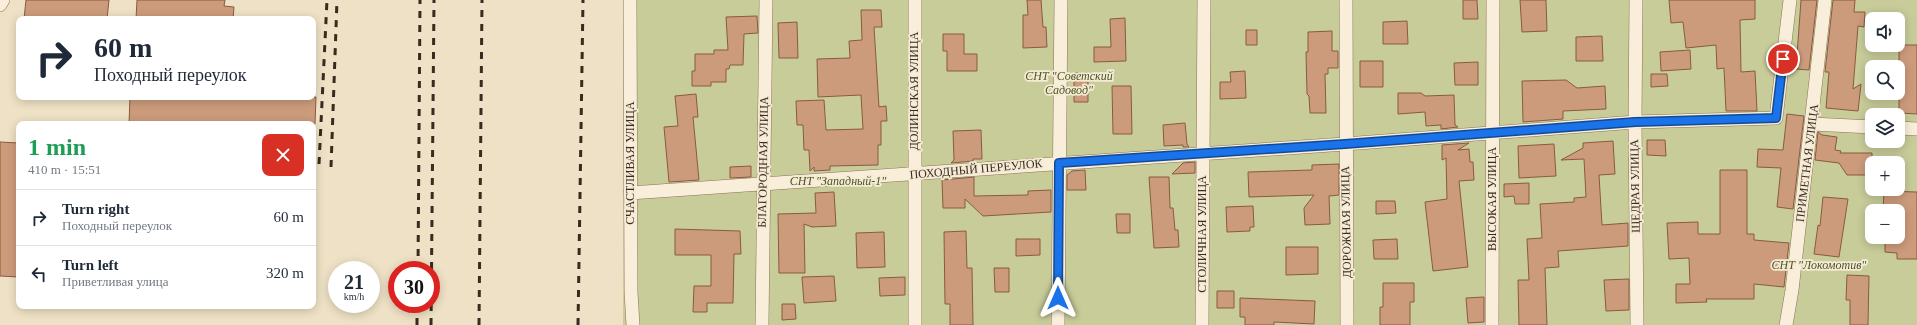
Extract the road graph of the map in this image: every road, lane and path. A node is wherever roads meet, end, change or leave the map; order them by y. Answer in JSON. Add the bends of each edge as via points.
{"nodes":[{"id":1,"x":3,"y":0,"type":"edge"},
{"id":2,"x":630,"y":0,"type":"edge"},
{"id":3,"x":766,"y":0,"type":"edge"},
{"id":4,"x":915,"y":0,"type":"edge"},
{"id":5,"x":1060,"y":0,"type":"edge"},
{"id":6,"x":1204,"y":0,"type":"edge"},
{"id":7,"x":1346,"y":0,"type":"edge"},
{"id":8,"x":1494,"y":0,"type":"edge"},
{"id":9,"x":1636,"y":0,"type":"edge"},
{"id":10,"x":1790,"y":0,"type":"edge"},
{"id":11,"x":1826,"y":0,"type":"edge"},
{"id":12,"x":0,"y":5,"type":"edge"},
{"id":13,"x":1635,"y":122,"type":"junction"},
{"id":14,"x":1812,"y":124,"type":"junction"},
{"id":15,"x":1865,"y":127,"type":"edge"},
{"id":16,"x":1905,"y":128,"type":"edge"},
{"id":17,"x":1917,"y":129,"type":"edge"},
{"id":18,"x":1493,"y":133,"type":"junction"},
{"id":19,"x":1345,"y":144,"type":"junction"},
{"id":20,"x":1202,"y":154,"type":"junction"},
{"id":21,"x":1059,"y":163,"type":"junction"},
{"id":22,"x":914,"y":174,"type":"junction"},
{"id":23,"x":763,"y":183,"type":"junction"},
{"id":24,"x":630,"y":193,"type":"junction"},
{"id":25,"x":633,"y":325,"type":"edge"},
{"id":26,"x":762,"y":325,"type":"edge"},
{"id":27,"x":915,"y":325,"type":"edge"},
{"id":28,"x":1058,"y":325,"type":"edge"},
{"id":29,"x":1202,"y":325,"type":"edge"},
{"id":30,"x":1347,"y":325,"type":"edge"},
{"id":31,"x":1492,"y":325,"type":"edge"},
{"id":32,"x":1637,"y":325,"type":"edge"},
{"id":33,"x":1786,"y":325,"type":"edge"}],
"edges":[{"from":1,"to":12,"type":"street"},
{"from":2,"to":24,"type":"street","name":"СЧАСТЛИВАЯ УЛИЦА"},
{"from":3,"to":23,"type":"street","name":"БЛАГОРОДНАЯ УЛИЦА"},
{"from":4,"to":22,"type":"street","name":"ДОЛИНСКАЯ УЛИЦА"},
{"from":5,"to":21,"type":"street"},
{"from":6,"to":20,"type":"street","name":"СТОЛИЧНАЯ УЛИЦА"},
{"from":7,"to":19,"type":"street","name":"ДОРОЖНАЯ УЛИЦА"},
{"from":8,"to":18,"type":"street","name":"ВЫСОКАЯ УЛИЦА"},
{"from":9,"to":13,"type":"street","name":"ЩЕДРАЯ УЛИЦА"},
{"from":10,"to":13,"type":"street","name":"ПОХОДНЫЙ ПЕРЕУЛОК","via":[[1776,118]]},
{"from":11,"to":14,"type":"street","name":"ПРИМЕТНАЯ УЛИЦА"},
{"from":13,"to":18,"type":"street","name":"ПОХОДНЫЙ ПЕРЕУЛОК"},
{"from":13,"to":32,"type":"street","name":"ЩЕДРАЯ УЛИЦА"},
{"from":14,"to":15,"type":"street"},
{"from":14,"to":33,"type":"street","name":"ПРИМЕТНАЯ УЛИЦА"},
{"from":16,"to":17,"type":"street"},
{"from":18,"to":19,"type":"street","name":"ПОХОДНЫЙ ПЕРЕУЛОК"},
{"from":18,"to":31,"type":"street","name":"ВЫСОКАЯ УЛИЦА"},
{"from":19,"to":20,"type":"street","name":"ПОХОДНЫЙ ПЕРЕУЛОК"},
{"from":19,"to":30,"type":"street","name":"ДОРОЖНАЯ УЛИЦА"},
{"from":20,"to":21,"type":"street","name":"ПОХОДНЫЙ ПЕРЕУЛОК"},
{"from":20,"to":29,"type":"street","name":"СТОЛИЧНАЯ УЛИЦА"},
{"from":21,"to":22,"type":"street","name":"ПОХОДНЫЙ ПЕРЕУЛОК"},
{"from":21,"to":28,"type":"street"},
{"from":22,"to":23,"type":"street","name":"ПОХОДНЫЙ ПЕРЕУЛОК"},
{"from":22,"to":27,"type":"street","name":"ДОЛИНСКАЯ УЛИЦА"},
{"from":23,"to":24,"type":"street","name":"ПОХОДНЫЙ ПЕРЕУЛОК"},
{"from":23,"to":26,"type":"street","name":"БЛАГОРОДНАЯ УЛИЦА"},
{"from":24,"to":25,"type":"street","name":"СЧАСТЛИВАЯ УЛИЦА"}]}
